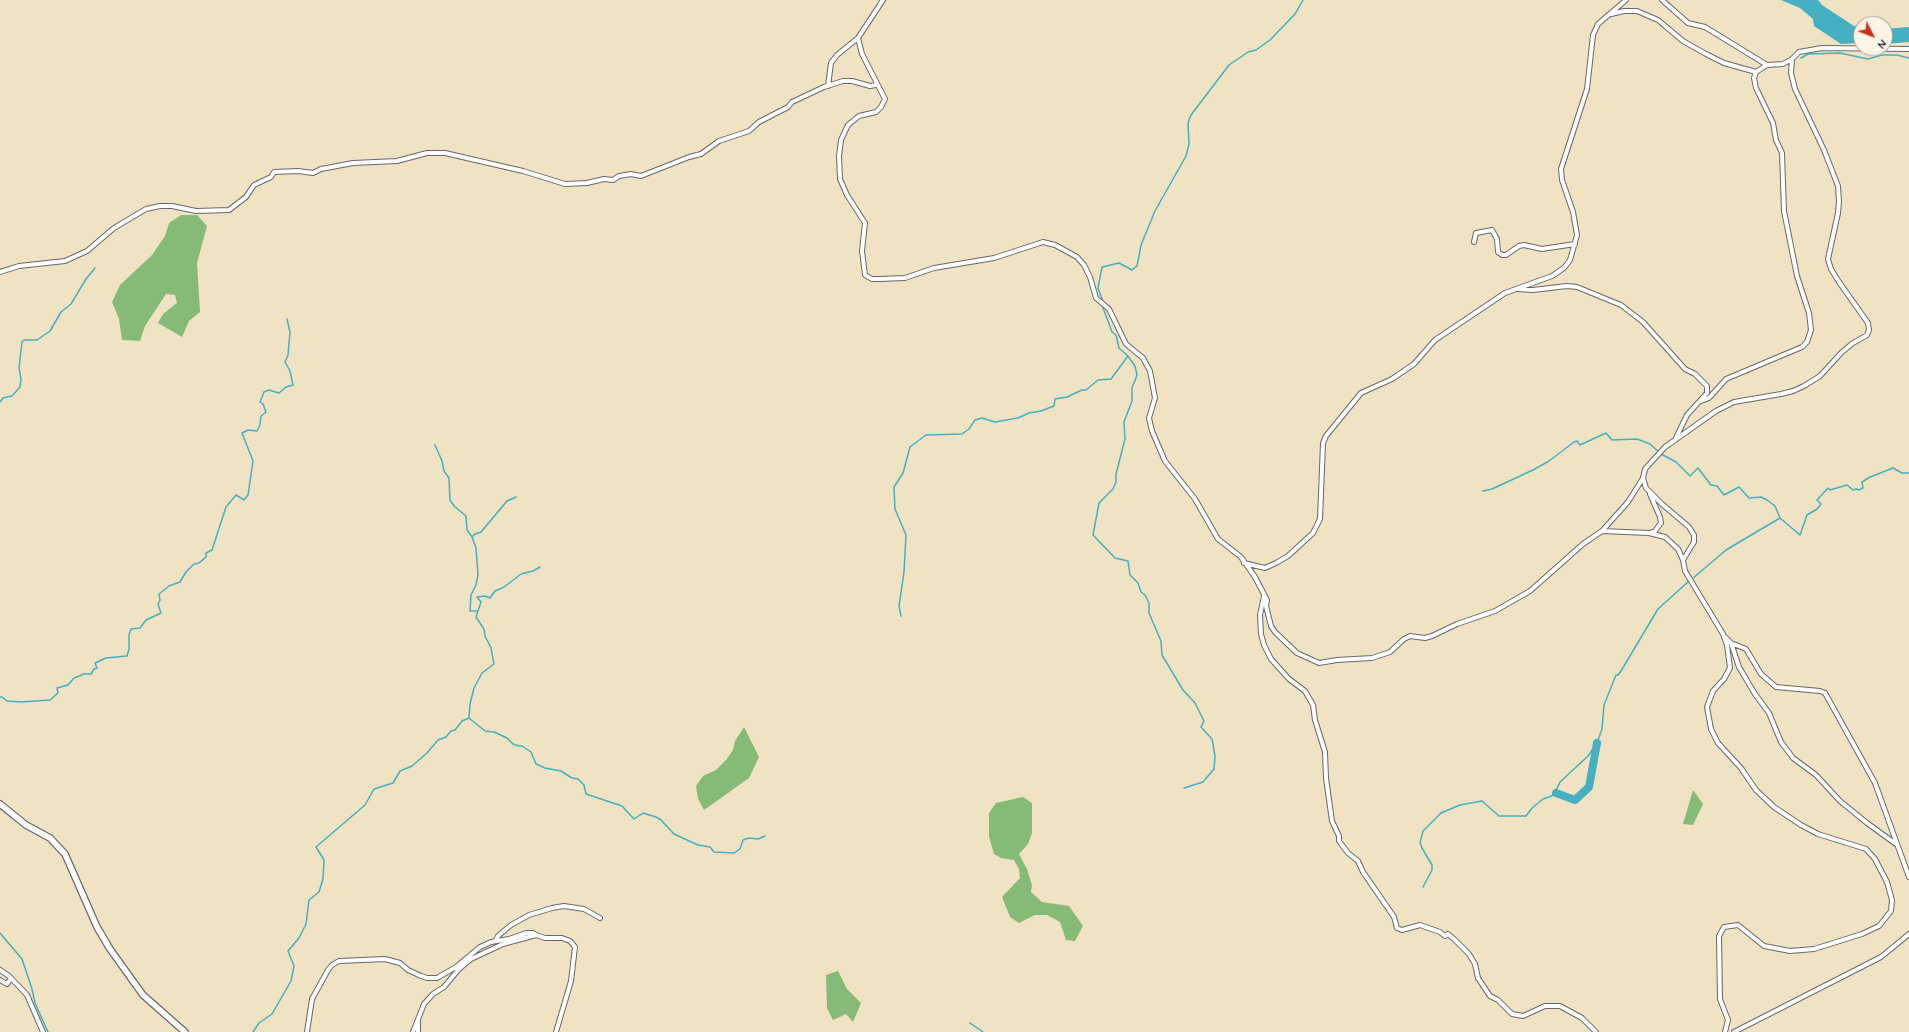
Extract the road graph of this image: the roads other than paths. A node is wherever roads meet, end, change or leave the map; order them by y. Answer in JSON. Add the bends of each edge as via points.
{"nodes":[{"id":1,"x":883,"y":0,"type":"edge"},
{"id":2,"x":1626,"y":0,"type":"edge"},
{"id":3,"x":1662,"y":0,"type":"edge"},
{"id":4,"x":1609,"y":15,"type":"junction"},
{"id":5,"x":858,"y":38,"type":"junction"},
{"id":6,"x":1909,"y":49,"type":"edge"},
{"id":7,"x":1792,"y":59,"type":"junction"},
{"id":8,"x":1767,"y":65,"type":"junction"},
{"id":9,"x":1756,"y":72,"type":"junction"},
{"id":10,"x":876,"y":85,"type":"junction"},
{"id":11,"x":828,"y":86,"type":"junction"},
{"id":12,"x":1474,"y":242,"type":"dead end"},
{"id":13,"x":1575,"y":244,"type":"junction"},
{"id":14,"x":0,"y":272,"type":"edge"},
{"id":15,"x":1516,"y":289,"type":"junction"},
{"id":16,"x":1701,"y":401,"type":"junction"},
{"id":17,"x":1675,"y":440,"type":"junction"},
{"id":18,"x":1643,"y":478,"type":"junction"},
{"id":19,"x":1650,"y":492,"type":"junction"},
{"id":20,"x":1602,"y":531,"type":"junction"},
{"id":21,"x":1649,"y":533,"type":"junction"},
{"id":22,"x":1683,"y":560,"type":"junction"},
{"id":23,"x":1244,"y":563,"type":"junction"},
{"id":24,"x":1264,"y":596,"type":"junction"},
{"id":25,"x":1723,"y":634,"type":"junction"},
{"id":26,"x":1731,"y":643,"type":"junction"},
{"id":27,"x":0,"y":804,"type":"edge"},
{"id":28,"x":1896,"y":844,"type":"junction"},
{"id":29,"x":1909,"y":877,"type":"edge"},
{"id":30,"x":600,"y":918,"type":"dead end"},
{"id":31,"x":1909,"y":934,"type":"edge"},
{"id":32,"x":536,"y":935,"type":"junction"},
{"id":33,"x":496,"y":940,"type":"junction"},
{"id":34,"x":0,"y":970,"type":"edge"},
{"id":35,"x":11,"y":978,"type":"junction"},
{"id":36,"x":0,"y":980,"type":"edge"},
{"id":37,"x":418,"y":1017,"type":"junction"},
{"id":38,"x":43,"y":1032,"type":"edge"},
{"id":39,"x":185,"y":1032,"type":"edge"},
{"id":40,"x":307,"y":1032,"type":"edge"},
{"id":41,"x":413,"y":1032,"type":"edge"},
{"id":42,"x":418,"y":1032,"type":"edge"},
{"id":43,"x":556,"y":1032,"type":"edge"},
{"id":44,"x":1596,"y":1032,"type":"edge"},
{"id":45,"x":1725,"y":1032,"type":"edge"},
{"id":46,"x":1734,"y":1032,"type":"edge"}],
"edges":[{"from":1,"to":5,"type":"street"},
{"from":2,"to":4,"type":"street"},
{"from":3,"to":8,"type":"street","via":[[1688,23],[1704,27]]},
{"from":4,"to":9,"type":"street","via":[[1637,11],[1658,20],[1684,41],[1706,54],[1724,63]]},
{"from":4,"to":13,"type":"street","via":[[1598,24],[1593,35],[1587,89],[1560,169],[1576,225]]},
{"from":5,"to":10,"type":"street"},
{"from":5,"to":11,"type":"street","via":[[831,63]]},
{"from":6,"to":7,"type":"street","via":[[1822,48],[1799,52]]},
{"from":7,"to":8,"type":"street","via":[[1783,64]]},
{"from":7,"to":17,"type":"street","via":[[1791,73],[1795,89],[1838,186],[1840,202],[1828,259],[1831,270],[1868,323],[1869,330],[1867,335],[1842,352],[1820,376],[1804,386],[1781,394],[1734,402],[1716,411]]},
{"from":8,"to":9,"type":"street"},
{"from":9,"to":16,"type":"street","via":[[1756,88],[1773,123],[1776,140],[1782,153],[1784,211],[1795,269],[1809,313],[1810,330],[1807,342],[1802,347],[1726,379],[1708,398]]},
{"from":10,"to":11,"type":"street","via":[[843,81]]},
{"from":10,"to":23,"type":"street","via":[[885,99],[881,108],[853,120],[844,132],[839,156],[840,180],[865,223],[862,251],[865,275],[872,279],[905,278],[934,268],[994,258],[1043,242],[1062,248],[1077,257],[1090,277],[1096,298],[1110,309],[1126,344],[1143,358],[1150,370],[1155,398],[1148,418],[1165,461],[1195,498],[1218,539],[1241,557]]},
{"from":11,"to":14,"type":"street","via":[[792,102],[749,131],[719,141],[701,154],[641,176],[631,174],[613,180],[565,184],[523,171],[445,153],[427,153],[397,162],[353,163],[313,173],[274,172],[271,178],[254,186],[246,197],[229,210],[196,211],[172,206],[146,209],[114,228],[87,251],[65,261],[19,266]]},
{"from":12,"to":13,"type":"street","via":[[1476,233],[1492,230],[1497,239],[1498,252],[1502,255],[1524,245],[1542,249]]},
{"from":13,"to":15,"type":"street","via":[[1570,260],[1564,268],[1552,276]]},
{"from":15,"to":16,"type":"street","via":[[1577,287],[1621,305],[1643,322],[1685,368],[1703,380],[1707,386],[1707,394]]},
{"from":15,"to":23,"type":"street","via":[[1435,340],[1414,364],[1392,379],[1361,393],[1323,443],[1320,519],[1313,533],[1288,556],[1265,568]]},
{"from":16,"to":17,"type":"street","via":[[1687,415]]},
{"from":17,"to":18,"type":"street","via":[[1645,469]]},
{"from":18,"to":19,"type":"street"},
{"from":18,"to":20,"type":"street","via":[[1628,502]]},
{"from":19,"to":21,"type":"street","via":[[1661,523],[1655,531]]},
{"from":19,"to":22,"type":"street","via":[[1689,527],[1694,535],[1694,542]]},
{"from":20,"to":21,"type":"street"},
{"from":20,"to":24,"type":"street","via":[[1583,544],[1530,591],[1495,611],[1425,638],[1410,636],[1390,652],[1372,658],[1319,663],[1297,653],[1271,626],[1267,600]]},
{"from":21,"to":22,"type":"street","via":[[1672,541]]},
{"from":22,"to":25,"type":"street","via":[[1685,571]]},
{"from":23,"to":24,"type":"street","via":[[1262,588]]},
{"from":24,"to":44,"type":"street","via":[[1260,614],[1264,645],[1271,659],[1289,679],[1305,691],[1313,705],[1325,752],[1332,821],[1339,841],[1348,853],[1358,860],[1363,872],[1394,917],[1397,928],[1402,930],[1420,926],[1445,936],[1448,934],[1469,954],[1475,964],[1478,978],[1490,996],[1512,1014],[1523,1016],[1545,1006],[1560,1006],[1582,1018]]},
{"from":25,"to":26,"type":"street"},
{"from":25,"to":45,"type":"street","via":[[1730,668],[1713,691],[1707,707],[1711,729],[1718,743],[1741,768],[1756,790],[1774,807],[1818,834],[1866,849],[1875,858],[1887,882],[1892,900],[1891,911],[1879,926],[1814,949],[1790,951],[1764,946],[1738,924],[1724,927],[1719,936],[1720,999],[1728,1020]]},
{"from":26,"to":28,"type":"street","via":[[1739,666],[1769,713],[1781,742],[1793,758],[1816,775],[1840,801]]},
{"from":26,"to":28,"type":"street","via":[[1746,650],[1761,674],[1776,687],[1820,690],[1825,693],[1875,783]]},
{"from":27,"to":39,"type":"street","via":[[26,825],[50,838],[65,854],[97,927],[110,949],[143,995]]},
{"from":28,"to":29,"type":"street"},
{"from":30,"to":33,"type":"street","via":[[584,909],[558,907],[529,915],[504,931]]},
{"from":31,"to":46,"type":"street","via":[[1881,957]]},
{"from":32,"to":33,"type":"street","via":[[533,933]]},
{"from":32,"to":37,"type":"street","via":[[503,944],[471,959],[444,987],[433,994],[424,1004]]},
{"from":32,"to":43,"type":"street","via":[[562,938],[570,941],[575,947],[570,981]]},
{"from":33,"to":40,"type":"street","via":[[480,947],[456,967],[437,978],[421,976],[400,963],[385,959],[339,961],[328,970],[312,999]]},
{"from":34,"to":35,"type":"street"},
{"from":35,"to":36,"type":"street","via":[[7,984]]},
{"from":35,"to":38,"type":"street","via":[[27,995]]},
{"from":37,"to":41,"type":"street"},
{"from":37,"to":42,"type":"street"}]}
